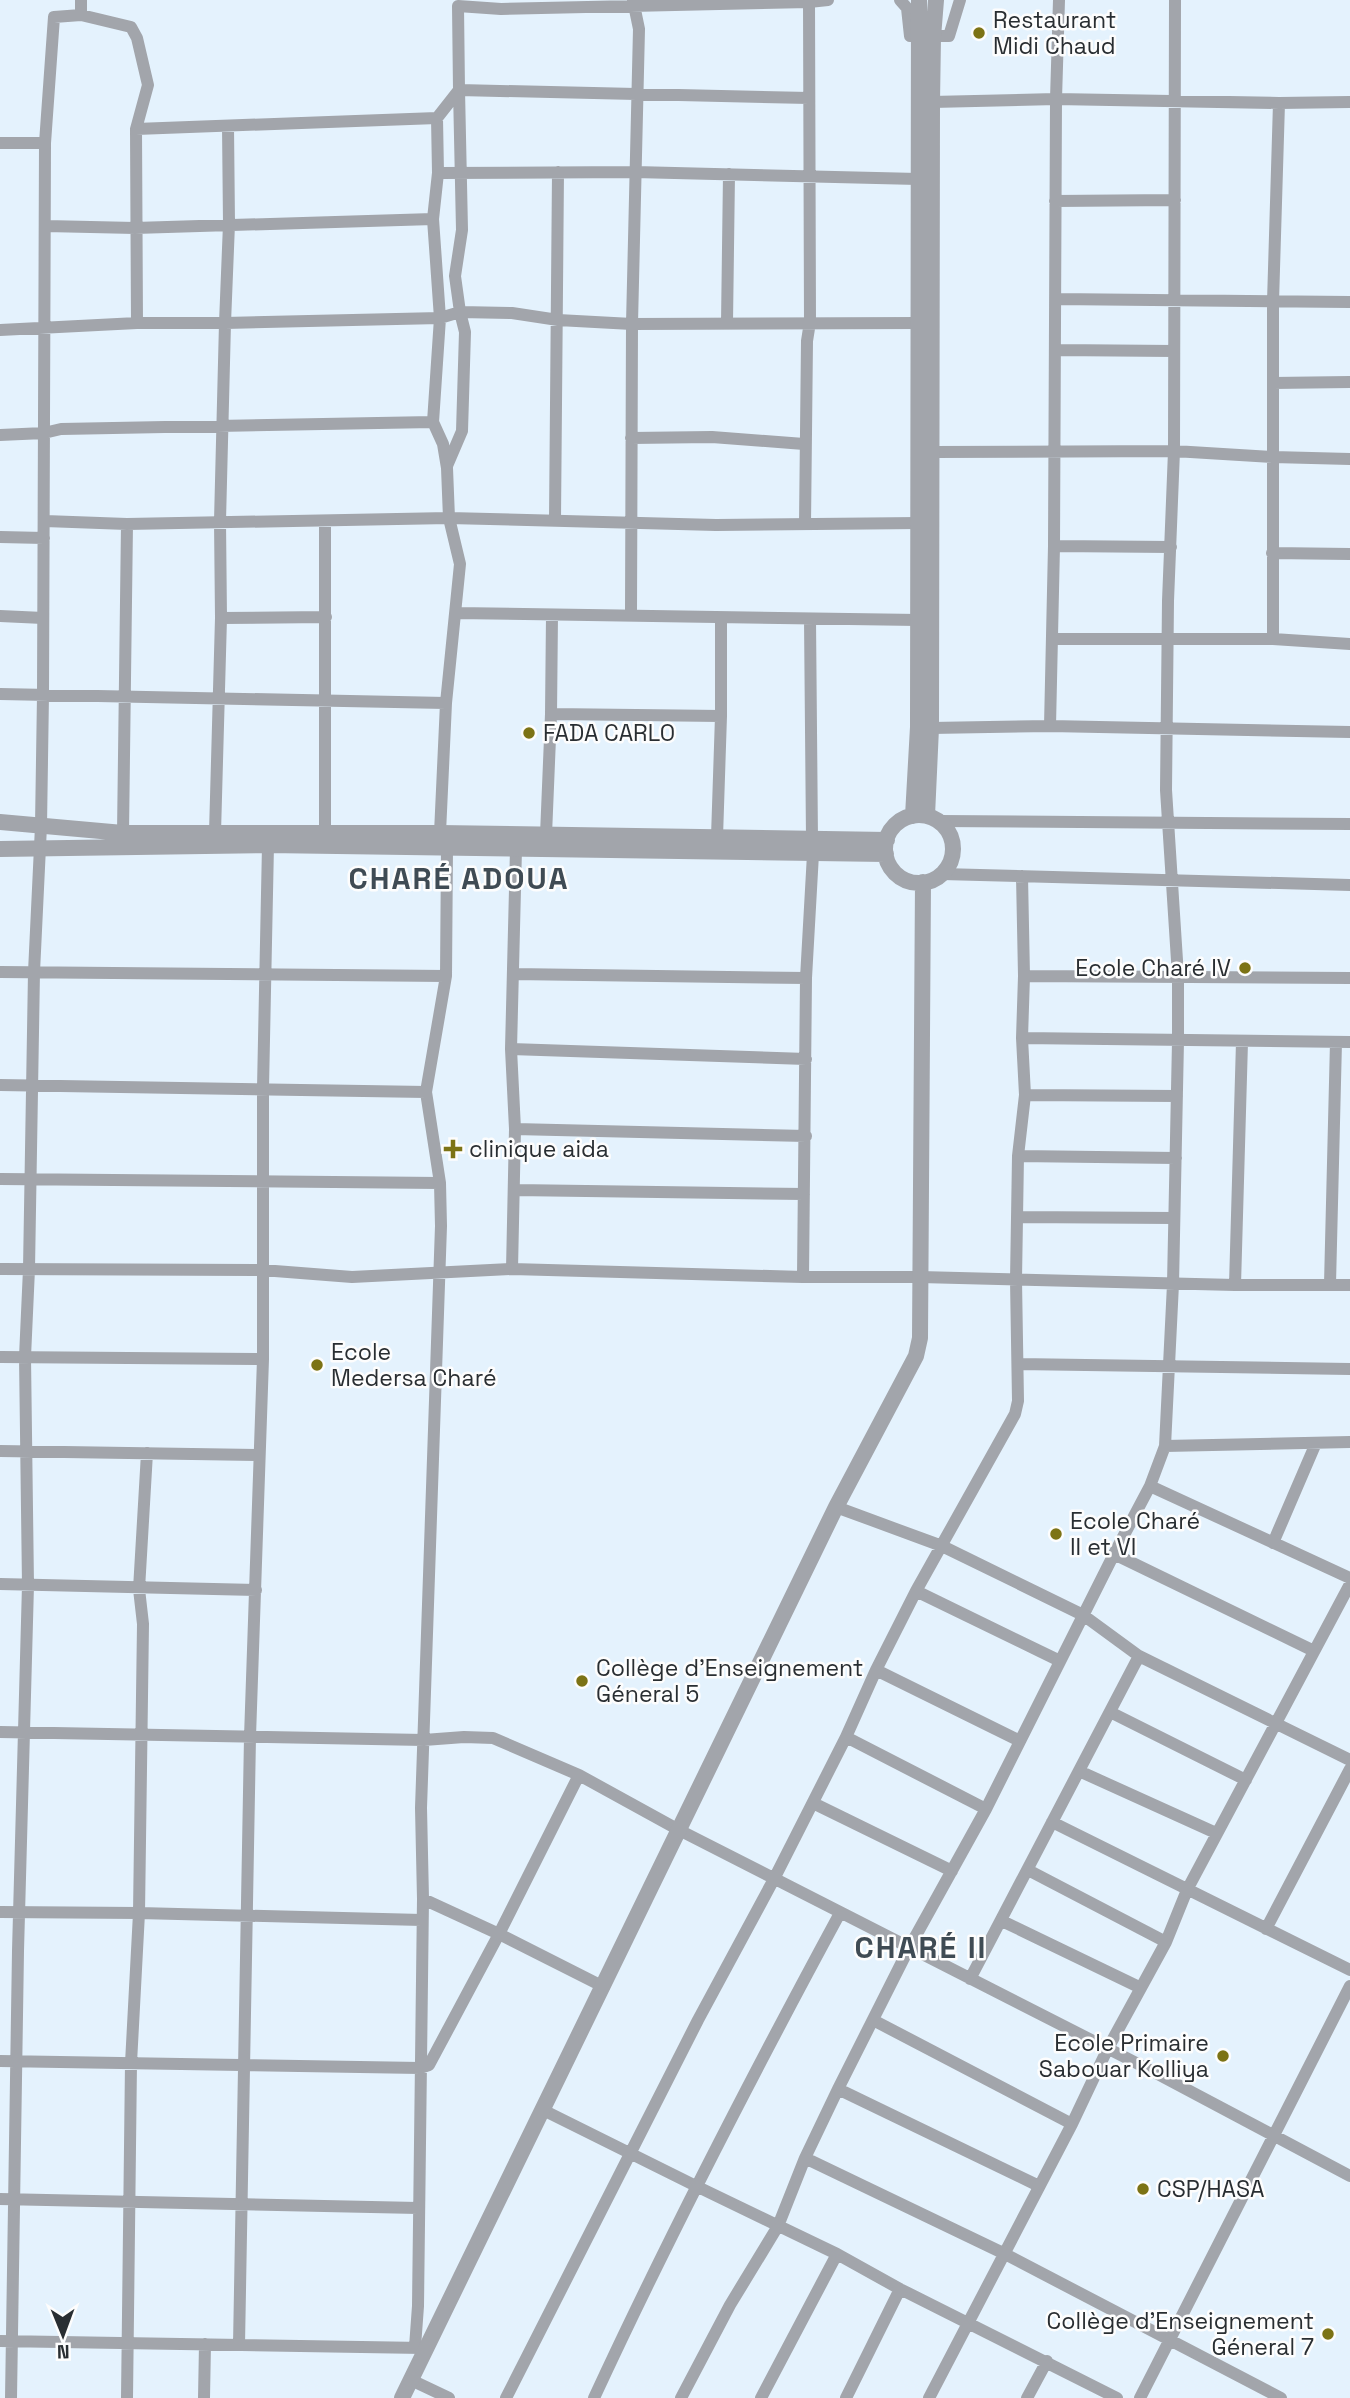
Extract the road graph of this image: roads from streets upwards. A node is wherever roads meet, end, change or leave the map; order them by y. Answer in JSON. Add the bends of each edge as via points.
{"nodes":[{"id":1,"x":81,"y":0,"type":"edge"},
{"id":2,"x":828,"y":0,"type":"edge"},
{"id":3,"x":900,"y":0,"type":"edge"},
{"id":4,"x":919,"y":0,"type":"edge"},
{"id":5,"x":936,"y":0,"type":"edge"},
{"id":6,"x":960,"y":0,"type":"edge"},
{"id":7,"x":1059,"y":0,"type":"edge"},
{"id":8,"x":1175,"y":0,"type":"edge"},
{"id":9,"x":810,"y":2,"type":"junction"},
{"id":10,"x":634,"y":3,"type":"edge"},
{"id":11,"x":80,"y":15,"type":"junction"},
{"id":12,"x":926,"y":36,"type":"junction"},
{"id":13,"x":459,"y":90,"type":"junction"},
{"id":14,"x":636,"y":96,"type":"junction"},
{"id":15,"x":810,"y":98,"type":"junction"},
{"id":16,"x":1056,"y":99,"type":"junction"},
{"id":17,"x":1174,"y":102,"type":"junction"},
{"id":18,"x":1350,"y":102,"type":"edge"},
{"id":19,"x":932,"y":103,"type":"junction"},
{"id":20,"x":1279,"y":103,"type":"junction"},
{"id":21,"x":438,"y":118,"type":"junction"},
{"id":22,"x":228,"y":126,"type":"junction"},
{"id":23,"x":136,"y":129,"type":"junction"},
{"id":24,"x":0,"y":143,"type":"edge"},
{"id":25,"x":44,"y":143,"type":"junction"},
{"id":26,"x":558,"y":172,"type":"junction"},
{"id":27,"x":635,"y":172,"type":"junction"},
{"id":28,"x":438,"y":173,"type":"junction"},
{"id":29,"x":461,"y":173,"type":"junction"},
{"id":30,"x":729,"y":174,"type":"junction"},
{"id":31,"x":809,"y":177,"type":"junction"},
{"id":32,"x":918,"y":178,"type":"junction"},
{"id":33,"x":1175,"y":200,"type":"junction"},
{"id":34,"x":1055,"y":201,"type":"junction"},
{"id":35,"x":433,"y":219,"type":"junction"},
{"id":36,"x":229,"y":224,"type":"junction"},
{"id":37,"x":46,"y":226,"type":"junction"},
{"id":38,"x":135,"y":228,"type":"junction"},
{"id":39,"x":1056,"y":299,"type":"junction"},
{"id":40,"x":1174,"y":301,"type":"junction"},
{"id":41,"x":1273,"y":302,"type":"junction"},
{"id":42,"x":1350,"y":302,"type":"edge"},
{"id":43,"x":460,"y":312,"type":"junction"},
{"id":44,"x":440,"y":318,"type":"junction"},
{"id":45,"x":558,"y":320,"type":"junction"},
{"id":46,"x":810,"y":322,"type":"junction"},
{"id":47,"x":137,"y":323,"type":"junction"},
{"id":48,"x":225,"y":323,"type":"junction"},
{"id":49,"x":727,"y":323,"type":"junction"},
{"id":50,"x":920,"y":323,"type":"junction"},
{"id":51,"x":632,"y":324,"type":"junction"},
{"id":52,"x":44,"y":328,"type":"junction"},
{"id":53,"x":0,"y":330,"type":"edge"},
{"id":54,"x":1055,"y":351,"type":"junction"},
{"id":55,"x":1174,"y":351,"type":"junction"},
{"id":56,"x":1350,"y":382,"type":"edge"},
{"id":57,"x":1273,"y":383,"type":"junction"},
{"id":58,"x":433,"y":422,"type":"junction"},
{"id":59,"x":222,"y":425,"type":"junction"},
{"id":60,"x":44,"y":433,"type":"junction"},
{"id":61,"x":0,"y":435,"type":"edge"},
{"id":62,"x":631,"y":438,"type":"junction"},
{"id":63,"x":804,"y":444,"type":"junction"},
{"id":64,"x":1055,"y":450,"type":"junction"},
{"id":65,"x":933,"y":452,"type":"junction"},
{"id":66,"x":1174,"y":452,"type":"junction"},
{"id":67,"x":1273,"y":457,"type":"junction"},
{"id":68,"x":1350,"y":459,"type":"edge"},
{"id":69,"x":447,"y":468,"type":"junction"},
{"id":70,"x":449,"y":518,"type":"junction"},
{"id":71,"x":555,"y":520,"type":"junction"},
{"id":72,"x":45,"y":521,"type":"junction"},
{"id":73,"x":220,"y":521,"type":"junction"},
{"id":74,"x":325,"y":521,"type":"junction"},
{"id":75,"x":631,"y":522,"type":"junction"},
{"id":76,"x":919,"y":523,"type":"junction"},
{"id":77,"x":127,"y":524,"type":"junction"},
{"id":78,"x":805,"y":524,"type":"junction"},
{"id":79,"x":0,"y":537,"type":"edge"},
{"id":80,"x":44,"y":538,"type":"junction"},
{"id":81,"x":1054,"y":546,"type":"junction"},
{"id":82,"x":1171,"y":547,"type":"junction"},
{"id":83,"x":1272,"y":553,"type":"junction"},
{"id":84,"x":1350,"y":554,"type":"edge"},
{"id":85,"x":456,"y":613,"type":"junction"},
{"id":86,"x":631,"y":614,"type":"junction"},
{"id":87,"x":552,"y":615,"type":"junction"},
{"id":88,"x":0,"y":616,"type":"edge"},
{"id":89,"x":326,"y":617,"type":"junction"},
{"id":90,"x":43,"y":618,"type":"junction"},
{"id":91,"x":221,"y":618,"type":"junction"},
{"id":92,"x":721,"y":618,"type":"junction"},
{"id":93,"x":810,"y":619,"type":"junction"},
{"id":94,"x":919,"y":620,"type":"junction"},
{"id":95,"x":1169,"y":638,"type":"junction"},
{"id":96,"x":1052,"y":639,"type":"junction"},
{"id":97,"x":1273,"y":639,"type":"junction"},
{"id":98,"x":1350,"y":644,"type":"edge"},
{"id":99,"x":0,"y":694,"type":"edge"},
{"id":100,"x":43,"y":695,"type":"junction"},
{"id":101,"x":126,"y":695,"type":"junction"},
{"id":102,"x":219,"y":698,"type":"junction"},
{"id":103,"x":326,"y":701,"type":"junction"},
{"id":104,"x":446,"y":703,"type":"junction"},
{"id":105,"x":551,"y":714,"type":"junction"},
{"id":106,"x":721,"y":716,"type":"junction"},
{"id":107,"x":1051,"y":726,"type":"junction"},
{"id":108,"x":931,"y":728,"type":"junction"},
{"id":109,"x":1168,"y":730,"type":"junction"},
{"id":110,"x":1350,"y":732,"type":"edge"},
{"id":111,"x":926,"y":817,"type":"junction"},
{"id":112,"x":0,"y":822,"type":"edge"},
{"id":113,"x":1168,"y":823,"type":"junction"},
{"id":114,"x":1350,"y":824,"type":"edge"},
{"id":115,"x":41,"y":826,"type":"junction"},
{"id":116,"x":123,"y":833,"type":"junction"},
{"id":117,"x":440,"y":833,"type":"junction"},
{"id":118,"x":215,"y":834,"type":"junction"},
{"id":119,"x":325,"y":834,"type":"junction"},
{"id":120,"x":546,"y":835,"type":"junction"},
{"id":121,"x":717,"y":837,"type":"junction"},
{"id":122,"x":268,"y":845,"type":"junction"},
{"id":123,"x":813,"y":847,"type":"junction"},
{"id":124,"x":886,"y":847,"type":"junction"},
{"id":125,"x":38,"y":848,"type":"junction"},
{"id":126,"x":447,"y":848,"type":"junction"},
{"id":127,"x":0,"y":849,"type":"edge"},
{"id":128,"x":516,"y":849,"type":"junction"},
{"id":129,"x":942,"y":874,"type":"junction"},
{"id":130,"x":1022,"y":876,"type":"junction"},
{"id":131,"x":1174,"y":880,"type":"junction"},
{"id":132,"x":923,"y":882,"type":"junction"},
{"id":133,"x":1350,"y":885,"type":"edge"},
{"id":134,"x":0,"y":972,"type":"edge"},
{"id":135,"x":34,"y":972,"type":"junction"},
{"id":136,"x":513,"y":974,"type":"junction"},
{"id":137,"x":267,"y":976,"type":"junction"},
{"id":138,"x":446,"y":976,"type":"junction"},
{"id":139,"x":1024,"y":976,"type":"junction"},
{"id":140,"x":1178,"y":976,"type":"junction"},
{"id":141,"x":806,"y":978,"type":"junction"},
{"id":142,"x":1350,"y":978,"type":"edge"},
{"id":143,"x":1022,"y":1038,"type":"junction"},
{"id":144,"x":1178,"y":1041,"type":"junction"},
{"id":145,"x":1242,"y":1042,"type":"junction"},
{"id":146,"x":1336,"y":1042,"type":"junction"},
{"id":147,"x":1350,"y":1042,"type":"edge"},
{"id":148,"x":511,"y":1049,"type":"junction"},
{"id":149,"x":806,"y":1059,"type":"junction"},
{"id":150,"x":0,"y":1085,"type":"edge"},
{"id":151,"x":32,"y":1085,"type":"junction"},
{"id":152,"x":264,"y":1088,"type":"junction"},
{"id":153,"x":426,"y":1092,"type":"junction"},
{"id":154,"x":1025,"y":1095,"type":"junction"},
{"id":155,"x":1177,"y":1096,"type":"junction"},
{"id":156,"x":515,"y":1129,"type":"junction"},
{"id":157,"x":806,"y":1136,"type":"junction"},
{"id":158,"x":1018,"y":1156,"type":"junction"},
{"id":159,"x":1176,"y":1158,"type":"junction"},
{"id":160,"x":0,"y":1179,"type":"edge"},
{"id":161,"x":31,"y":1180,"type":"junction"},
{"id":162,"x":265,"y":1181,"type":"junction"},
{"id":163,"x":440,"y":1183,"type":"junction"},
{"id":164,"x":515,"y":1190,"type":"junction"},
{"id":165,"x":804,"y":1194,"type":"junction"},
{"id":166,"x":1017,"y":1217,"type":"junction"},
{"id":167,"x":1174,"y":1218,"type":"junction"},
{"id":168,"x":0,"y":1269,"type":"edge"},
{"id":169,"x":29,"y":1269,"type":"junction"},
{"id":170,"x":512,"y":1269,"type":"junction"},
{"id":171,"x":262,"y":1270,"type":"junction"},
{"id":172,"x":439,"y":1272,"type":"junction"},
{"id":173,"x":920,"y":1277,"type":"junction"},
{"id":174,"x":803,"y":1278,"type":"junction"},
{"id":175,"x":1016,"y":1280,"type":"junction"},
{"id":176,"x":1173,"y":1283,"type":"junction"},
{"id":177,"x":1330,"y":1284,"type":"junction"},
{"id":178,"x":1235,"y":1285,"type":"junction"},
{"id":179,"x":1350,"y":1285,"type":"edge"},
{"id":180,"x":0,"y":1357,"type":"edge"},
{"id":181,"x":25,"y":1357,"type":"junction"},
{"id":182,"x":263,"y":1359,"type":"junction"},
{"id":183,"x":1018,"y":1364,"type":"junction"},
{"id":184,"x":1170,"y":1365,"type":"junction"},
{"id":185,"x":1350,"y":1369,"type":"edge"},
{"id":186,"x":1350,"y":1442,"type":"edge"},
{"id":187,"x":1316,"y":1443,"type":"junction"},
{"id":188,"x":1166,"y":1446,"type":"junction"},
{"id":189,"x":0,"y":1451,"type":"edge"},
{"id":190,"x":26,"y":1452,"type":"junction"},
{"id":191,"x":147,"y":1453,"type":"junction"},
{"id":192,"x":259,"y":1455,"type":"junction"},
{"id":193,"x":1150,"y":1486,"type":"junction"},
{"id":194,"x":836,"y":1507,"type":"junction"},
{"id":195,"x":1273,"y":1543,"type":"junction"},
{"id":196,"x":942,"y":1546,"type":"junction"},
{"id":197,"x":1114,"y":1554,"type":"junction"},
{"id":198,"x":1350,"y":1581,"type":"edge"},
{"id":199,"x":0,"y":1584,"type":"edge"},
{"id":200,"x":28,"y":1585,"type":"junction"},
{"id":201,"x":139,"y":1589,"type":"junction"},
{"id":202,"x":256,"y":1590,"type":"junction"},
{"id":203,"x":916,"y":1591,"type":"junction"},
{"id":204,"x":1083,"y":1615,"type":"junction"},
{"id":205,"x":1314,"y":1651,"type":"junction"},
{"id":206,"x":1139,"y":1656,"type":"junction"},
{"id":207,"x":1060,"y":1661,"type":"junction"},
{"id":208,"x":876,"y":1670,"type":"junction"},
{"id":209,"x":1110,"y":1712,"type":"junction"},
{"id":210,"x":1275,"y":1723,"type":"junction"},
{"id":211,"x":0,"y":1732,"type":"edge"},
{"id":212,"x":23,"y":1732,"type":"junction"},
{"id":213,"x":141,"y":1735,"type":"junction"},
{"id":214,"x":250,"y":1737,"type":"junction"},
{"id":215,"x":846,"y":1737,"type":"junction"},
{"id":216,"x":424,"y":1740,"type":"junction"},
{"id":217,"x":1020,"y":1741,"type":"junction"},
{"id":218,"x":1350,"y":1760,"type":"edge"},
{"id":219,"x":1350,"y":1769,"type":"edge"},
{"id":220,"x":1079,"y":1771,"type":"junction"},
{"id":221,"x":579,"y":1775,"type":"junction"},
{"id":222,"x":1246,"y":1780,"type":"junction"},
{"id":223,"x":813,"y":1803,"type":"junction"},
{"id":224,"x":986,"y":1808,"type":"junction"},
{"id":225,"x":1052,"y":1822,"type":"junction"},
{"id":226,"x":679,"y":1830,"type":"junction"},
{"id":227,"x":1216,"y":1833,"type":"junction"},
{"id":228,"x":1028,"y":1870,"type":"junction"},
{"id":229,"x":952,"y":1871,"type":"junction"},
{"id":230,"x":774,"y":1879,"type":"junction"},
{"id":231,"x":1187,"y":1889,"type":"junction"},
{"id":232,"x":423,"y":1899,"type":"junction"},
{"id":233,"x":0,"y":1912,"type":"edge"},
{"id":234,"x":19,"y":1912,"type":"junction"},
{"id":235,"x":139,"y":1913,"type":"junction"},
{"id":236,"x":841,"y":1913,"type":"junction"},
{"id":237,"x":247,"y":1917,"type":"junction"},
{"id":238,"x":422,"y":1920,"type":"junction"},
{"id":239,"x":1002,"y":1921,"type":"junction"},
{"id":240,"x":1266,"y":1929,"type":"junction"},
{"id":241,"x":499,"y":1934,"type":"junction"},
{"id":242,"x":1166,"y":1942,"type":"junction"},
{"id":243,"x":909,"y":1948,"type":"junction"},
{"id":244,"x":1350,"y":1970,"type":"edge"},
{"id":245,"x":970,"y":1979,"type":"junction"},
{"id":246,"x":1350,"y":1986,"type":"edge"},
{"id":247,"x":604,"y":1987,"type":"junction"},
{"id":248,"x":1141,"y":1988,"type":"junction"},
{"id":249,"x":873,"y":2020,"type":"junction"},
{"id":250,"x":1107,"y":2049,"type":"junction"},
{"id":251,"x":0,"y":2061,"type":"edge"},
{"id":252,"x":16,"y":2061,"type":"junction"},
{"id":253,"x":131,"y":2063,"type":"junction"},
{"id":254,"x":244,"y":2065,"type":"junction"},
{"id":255,"x":420,"y":2068,"type":"junction"},
{"id":256,"x":838,"y":2089,"type":"junction"},
{"id":257,"x":543,"y":2110,"type":"junction"},
{"id":258,"x":1072,"y":2124,"type":"junction"},
{"id":259,"x":1272,"y":2136,"type":"junction"},
{"id":260,"x":630,"y":2152,"type":"junction"},
{"id":261,"x":805,"y":2158,"type":"junction"},
{"id":262,"x":1350,"y":2176,"type":"edge"},
{"id":263,"x":1039,"y":2186,"type":"junction"},
{"id":264,"x":698,"y":2187,"type":"junction"},
{"id":265,"x":0,"y":2199,"type":"edge"},
{"id":266,"x":14,"y":2199,"type":"junction"},
{"id":267,"x":128,"y":2201,"type":"junction"},
{"id":268,"x":241,"y":2204,"type":"junction"},
{"id":269,"x":418,"y":2208,"type":"junction"},
{"id":270,"x":778,"y":2226,"type":"junction"},
{"id":271,"x":1003,"y":2253,"type":"junction"},
{"id":272,"x":837,"y":2254,"type":"junction"},
{"id":273,"x":900,"y":2289,"type":"junction"},
{"id":274,"x":968,"y":2322,"type":"junction"},
{"id":275,"x":1171,"y":2340,"type":"junction"},
{"id":276,"x":6,"y":2342,"type":"edge"},
{"id":277,"x":126,"y":2343,"type":"junction"},
{"id":278,"x":205,"y":2344,"type":"junction"},
{"id":279,"x":239,"y":2345,"type":"junction"},
{"id":280,"x":421,"y":2348,"type":"junction"},
{"id":281,"x":1047,"y":2361,"type":"junction"},
{"id":282,"x":411,"y":2380,"type":"junction"},
{"id":283,"x":1254,"y":2392,"type":"edge"},
{"id":284,"x":11,"y":2398,"type":"edge"},
{"id":285,"x":127,"y":2398,"type":"edge"},
{"id":286,"x":204,"y":2398,"type":"edge"},
{"id":287,"x":402,"y":2398,"type":"edge"},
{"id":288,"x":449,"y":2398,"type":"edge"},
{"id":289,"x":506,"y":2398,"type":"edge"},
{"id":290,"x":594,"y":2398,"type":"edge"},
{"id":291,"x":681,"y":2398,"type":"edge"},
{"id":292,"x":761,"y":2398,"type":"edge"},
{"id":293,"x":846,"y":2398,"type":"edge"},
{"id":294,"x":929,"y":2398,"type":"edge"},
{"id":295,"x":1027,"y":2398,"type":"edge"},
{"id":296,"x":1118,"y":2398,"type":"edge"},
{"id":297,"x":1140,"y":2398,"type":"edge"},
{"id":298,"x":1281,"y":2398,"type":"edge"}],
"edges":[{"from":1,"to":11,"type":"street"},
{"from":2,"to":9,"type":"street"},
{"from":3,"to":12,"type":"street","via":[[907,8],[911,36]]},
{"from":4,"to":12,"type":"street"},
{"from":5,"to":12,"type":"street"},
{"from":6,"to":12,"type":"street","via":[[949,36]]},
{"from":7,"to":16,"type":"street"},
{"from":8,"to":17,"type":"street"},
{"from":9,"to":10,"type":"street"},
{"from":9,"to":15,"type":"street"},
{"from":10,"to":13,"type":"street","via":[[500,9],[458,6]]},
{"from":10,"to":14,"type":"street","via":[[639,29]]},
{"from":11,"to":23,"type":"street","via":[[131,27],[137,38],[148,85]]},
{"from":11,"to":25,"type":"street","via":[[54,17]]},
{"from":12,"to":19,"type":"street"},
{"from":12,"to":32,"type":"street"},
{"from":13,"to":14,"type":"street"},
{"from":13,"to":21,"type":"street"},
{"from":13,"to":29,"type":"street"},
{"from":14,"to":15,"type":"street"},
{"from":14,"to":27,"type":"street"},
{"from":15,"to":31,"type":"street"},
{"from":16,"to":17,"type":"street"},
{"from":16,"to":19,"type":"street"},
{"from":16,"to":34,"type":"street"},
{"from":17,"to":20,"type":"street"},
{"from":17,"to":33,"type":"street"},
{"from":18,"to":20,"type":"street"},
{"from":19,"to":65,"type":"street"},
{"from":20,"to":41,"type":"street"},
{"from":21,"to":22,"type":"street"},
{"from":21,"to":28,"type":"street"},
{"from":22,"to":23,"type":"street"},
{"from":22,"to":36,"type":"street"},
{"from":23,"to":38,"type":"street"},
{"from":24,"to":25,"type":"street"},
{"from":25,"to":37,"type":"street"},
{"from":26,"to":27,"type":"street"},
{"from":26,"to":29,"type":"street"},
{"from":26,"to":45,"type":"street"},
{"from":27,"to":30,"type":"street"},
{"from":27,"to":51,"type":"street"},
{"from":28,"to":29,"type":"street"},
{"from":28,"to":35,"type":"street"},
{"from":29,"to":43,"type":"street","via":[[462,230],[455,276]]},
{"from":30,"to":31,"type":"street"},
{"from":30,"to":49,"type":"street"},
{"from":31,"to":32,"type":"street"},
{"from":31,"to":46,"type":"street"},
{"from":32,"to":50,"type":"street"},
{"from":33,"to":34,"type":"street"},
{"from":33,"to":40,"type":"street"},
{"from":34,"to":39,"type":"street"},
{"from":35,"to":36,"type":"street"},
{"from":35,"to":44,"type":"street"},
{"from":36,"to":38,"type":"street"},
{"from":36,"to":48,"type":"street"},
{"from":37,"to":38,"type":"street"},
{"from":37,"to":52,"type":"street"},
{"from":38,"to":47,"type":"street"},
{"from":39,"to":40,"type":"street"},
{"from":39,"to":54,"type":"street"},
{"from":40,"to":41,"type":"street"},
{"from":40,"to":55,"type":"street"},
{"from":41,"to":42,"type":"street"},
{"from":41,"to":57,"type":"street"},
{"from":43,"to":44,"type":"street"},
{"from":43,"to":45,"type":"street"},
{"from":43,"to":69,"type":"street","via":[[465,332],[462,431]]},
{"from":44,"to":48,"type":"street"},
{"from":44,"to":58,"type":"street"},
{"from":45,"to":51,"type":"street"},
{"from":45,"to":71,"type":"street"},
{"from":46,"to":49,"type":"street"},
{"from":46,"to":50,"type":"street"},
{"from":46,"to":63,"type":"street"},
{"from":47,"to":48,"type":"street"},
{"from":47,"to":52,"type":"street"},
{"from":48,"to":59,"type":"street"},
{"from":49,"to":51,"type":"street"},
{"from":50,"to":76,"type":"street"},
{"from":51,"to":62,"type":"street"},
{"from":52,"to":53,"type":"street"},
{"from":52,"to":60,"type":"street"},
{"from":54,"to":55,"type":"street"},
{"from":54,"to":64,"type":"street"},
{"from":55,"to":66,"type":"street"},
{"from":56,"to":57,"type":"street"},
{"from":57,"to":67,"type":"street"},
{"from":58,"to":59,"type":"street"},
{"from":58,"to":69,"type":"street"},
{"from":59,"to":60,"type":"street"},
{"from":59,"to":73,"type":"street"},
{"from":60,"to":61,"type":"street"},
{"from":60,"to":72,"type":"street"},
{"from":62,"to":63,"type":"street","via":[[712,437]]},
{"from":62,"to":75,"type":"street"},
{"from":63,"to":78,"type":"street"},
{"from":64,"to":65,"type":"street"},
{"from":64,"to":66,"type":"street"},
{"from":64,"to":81,"type":"street"},
{"from":65,"to":108,"type":"street"},
{"from":66,"to":67,"type":"street"},
{"from":66,"to":82,"type":"street"},
{"from":67,"to":68,"type":"street"},
{"from":67,"to":83,"type":"street"},
{"from":69,"to":70,"type":"street"},
{"from":70,"to":71,"type":"street"},
{"from":70,"to":74,"type":"street"},
{"from":70,"to":85,"type":"street","via":[[460,564]]},
{"from":71,"to":75,"type":"street"},
{"from":72,"to":77,"type":"street"},
{"from":72,"to":80,"type":"street"},
{"from":73,"to":74,"type":"street"},
{"from":73,"to":77,"type":"street"},
{"from":73,"to":91,"type":"street"},
{"from":74,"to":89,"type":"street"},
{"from":75,"to":78,"type":"street"},
{"from":75,"to":86,"type":"street"},
{"from":76,"to":78,"type":"street"},
{"from":76,"to":94,"type":"street"},
{"from":77,"to":101,"type":"street"},
{"from":79,"to":80,"type":"street"},
{"from":80,"to":90,"type":"street"},
{"from":81,"to":82,"type":"street"},
{"from":81,"to":96,"type":"street"},
{"from":82,"to":95,"type":"street"},
{"from":83,"to":84,"type":"street"},
{"from":83,"to":97,"type":"street"},
{"from":85,"to":87,"type":"street"},
{"from":85,"to":104,"type":"street"},
{"from":86,"to":87,"type":"street"},
{"from":86,"to":92,"type":"street"},
{"from":87,"to":105,"type":"street"},
{"from":88,"to":90,"type":"street"},
{"from":89,"to":91,"type":"street"},
{"from":89,"to":103,"type":"street"},
{"from":90,"to":100,"type":"street"},
{"from":91,"to":102,"type":"street"},
{"from":92,"to":93,"type":"street"},
{"from":92,"to":106,"type":"street"},
{"from":93,"to":94,"type":"street"},
{"from":93,"to":123,"type":"street"},
{"from":94,"to":111,"type":"street","via":[[918,727]]},
{"from":95,"to":96,"type":"street"},
{"from":95,"to":97,"type":"street"},
{"from":95,"to":109,"type":"street"},
{"from":96,"to":107,"type":"street"},
{"from":97,"to":98,"type":"street"},
{"from":99,"to":100,"type":"street"},
{"from":100,"to":101,"type":"street"},
{"from":100,"to":115,"type":"street"},
{"from":101,"to":102,"type":"street"},
{"from":101,"to":116,"type":"street"},
{"from":102,"to":103,"type":"street"},
{"from":102,"to":118,"type":"street"},
{"from":103,"to":104,"type":"street"},
{"from":103,"to":119,"type":"street"},
{"from":104,"to":117,"type":"street"},
{"from":105,"to":106,"type":"street"},
{"from":105,"to":120,"type":"street"},
{"from":106,"to":121,"type":"street"},
{"from":107,"to":108,"type":"street"},
{"from":107,"to":109,"type":"street"},
{"from":108,"to":111,"type":"street"},
{"from":109,"to":110,"type":"street"},
{"from":109,"to":113,"type":"street"},
{"from":111,"to":113,"type":"street"},
{"from":111,"to":124,"type":"street","via":[[896,824]]},
{"from":111,"to":129,"type":"street","via":[[951,837],[950,863]]},
{"from":112,"to":115,"type":"street"},
{"from":113,"to":114,"type":"street"},
{"from":113,"to":131,"type":"street"},
{"from":115,"to":116,"type":"street"},
{"from":115,"to":125,"type":"street"},
{"from":116,"to":118,"type":"street"},
{"from":117,"to":119,"type":"street"},
{"from":117,"to":120,"type":"street"},
{"from":117,"to":126,"type":"street"},
{"from":118,"to":119,"type":"street"},
{"from":120,"to":121,"type":"street"},
{"from":121,"to":123,"type":"street"},
{"from":122,"to":125,"type":"street"},
{"from":122,"to":126,"type":"street"},
{"from":122,"to":137,"type":"street"},
{"from":123,"to":124,"type":"street"},
{"from":123,"to":128,"type":"street"},
{"from":123,"to":141,"type":"street"},
{"from":124,"to":132,"type":"street","via":[[896,873]]},
{"from":125,"to":127,"type":"street"},
{"from":125,"to":135,"type":"street"},
{"from":126,"to":128,"type":"street"},
{"from":126,"to":138,"type":"street"},
{"from":128,"to":136,"type":"street"},
{"from":129,"to":130,"type":"street"},
{"from":129,"to":132,"type":"street"},
{"from":130,"to":131,"type":"street"},
{"from":130,"to":139,"type":"street"},
{"from":131,"to":133,"type":"street"},
{"from":131,"to":140,"type":"street"},
{"from":132,"to":173,"type":"street"},
{"from":134,"to":135,"type":"street"},
{"from":135,"to":137,"type":"street"},
{"from":135,"to":151,"type":"street"},
{"from":136,"to":141,"type":"street"},
{"from":136,"to":148,"type":"street"},
{"from":137,"to":138,"type":"street"},
{"from":137,"to":152,"type":"street"},
{"from":138,"to":153,"type":"street"},
{"from":139,"to":140,"type":"street"},
{"from":139,"to":143,"type":"street"},
{"from":140,"to":142,"type":"street"},
{"from":140,"to":144,"type":"street"},
{"from":141,"to":149,"type":"street"},
{"from":143,"to":144,"type":"street"},
{"from":143,"to":154,"type":"street"},
{"from":144,"to":145,"type":"street"},
{"from":144,"to":155,"type":"street"},
{"from":145,"to":146,"type":"street"},
{"from":145,"to":178,"type":"street"},
{"from":146,"to":147,"type":"street"},
{"from":146,"to":177,"type":"street"},
{"from":148,"to":149,"type":"street"},
{"from":148,"to":156,"type":"street"},
{"from":149,"to":157,"type":"street"},
{"from":150,"to":151,"type":"street"},
{"from":151,"to":152,"type":"street"},
{"from":151,"to":161,"type":"street"},
{"from":152,"to":153,"type":"street"},
{"from":152,"to":162,"type":"street"},
{"from":153,"to":163,"type":"street"},
{"from":154,"to":155,"type":"street"},
{"from":154,"to":158,"type":"street"},
{"from":155,"to":159,"type":"street"},
{"from":156,"to":157,"type":"street"},
{"from":156,"to":164,"type":"street"},
{"from":157,"to":165,"type":"street"},
{"from":158,"to":159,"type":"street"},
{"from":158,"to":166,"type":"street"},
{"from":159,"to":167,"type":"street"},
{"from":160,"to":161,"type":"street"},
{"from":161,"to":162,"type":"street"},
{"from":161,"to":169,"type":"street"},
{"from":162,"to":163,"type":"street"},
{"from":162,"to":171,"type":"street"},
{"from":163,"to":172,"type":"street"},
{"from":164,"to":165,"type":"street"},
{"from":164,"to":170,"type":"street"},
{"from":165,"to":174,"type":"street"},
{"from":166,"to":167,"type":"street"},
{"from":166,"to":175,"type":"street"},
{"from":167,"to":176,"type":"street"},
{"from":168,"to":169,"type":"street"},
{"from":169,"to":171,"type":"street"},
{"from":169,"to":181,"type":"street"},
{"from":170,"to":172,"type":"street"},
{"from":170,"to":174,"type":"street"},
{"from":171,"to":172,"type":"street","via":[[352,1277]]},
{"from":171,"to":182,"type":"street"},
{"from":172,"to":216,"type":"street"},
{"from":173,"to":174,"type":"street"},
{"from":173,"to":175,"type":"street"},
{"from":173,"to":194,"type":"street","via":[[916,1356]]},
{"from":175,"to":176,"type":"street"},
{"from":175,"to":183,"type":"street"},
{"from":176,"to":178,"type":"street"},
{"from":176,"to":184,"type":"street"},
{"from":177,"to":178,"type":"street"},
{"from":177,"to":179,"type":"street"},
{"from":180,"to":181,"type":"street"},
{"from":181,"to":182,"type":"street"},
{"from":181,"to":190,"type":"street"},
{"from":182,"to":192,"type":"street"},
{"from":183,"to":184,"type":"street"},
{"from":183,"to":196,"type":"street","via":[[1015,1414]]},
{"from":184,"to":185,"type":"street"},
{"from":184,"to":188,"type":"street"},
{"from":186,"to":187,"type":"street"},
{"from":187,"to":188,"type":"street"},
{"from":187,"to":195,"type":"street"},
{"from":188,"to":193,"type":"street"},
{"from":189,"to":190,"type":"street"},
{"from":190,"to":191,"type":"street"},
{"from":190,"to":200,"type":"street"},
{"from":191,"to":192,"type":"street"},
{"from":191,"to":201,"type":"street"},
{"from":192,"to":202,"type":"street"},
{"from":193,"to":195,"type":"street"},
{"from":193,"to":197,"type":"street"},
{"from":194,"to":196,"type":"street"},
{"from":194,"to":226,"type":"street"},
{"from":195,"to":198,"type":"street"},
{"from":196,"to":203,"type":"street"},
{"from":196,"to":204,"type":"street"},
{"from":197,"to":204,"type":"street"},
{"from":197,"to":205,"type":"street"},
{"from":198,"to":205,"type":"street"},
{"from":199,"to":200,"type":"street"},
{"from":200,"to":201,"type":"street"},
{"from":200,"to":212,"type":"street"},
{"from":201,"to":202,"type":"street"},
{"from":201,"to":213,"type":"street","via":[[143,1624]]},
{"from":202,"to":214,"type":"street"},
{"from":203,"to":207,"type":"street"},
{"from":203,"to":208,"type":"street"},
{"from":204,"to":206,"type":"street"},
{"from":204,"to":207,"type":"street"},
{"from":205,"to":210,"type":"street"},
{"from":206,"to":209,"type":"street"},
{"from":206,"to":210,"type":"street"},
{"from":207,"to":217,"type":"street"},
{"from":208,"to":215,"type":"street"},
{"from":208,"to":217,"type":"street"},
{"from":209,"to":220,"type":"street"},
{"from":209,"to":222,"type":"street"},
{"from":210,"to":218,"type":"street"},
{"from":210,"to":222,"type":"street"},
{"from":211,"to":212,"type":"street"},
{"from":212,"to":213,"type":"street"},
{"from":212,"to":234,"type":"street"},
{"from":213,"to":214,"type":"street"},
{"from":213,"to":235,"type":"street"},
{"from":214,"to":216,"type":"street"},
{"from":214,"to":237,"type":"street"},
{"from":215,"to":223,"type":"street"},
{"from":215,"to":224,"type":"street"},
{"from":216,"to":221,"type":"street","via":[[493,1738]]},
{"from":216,"to":232,"type":"street"},
{"from":217,"to":224,"type":"street"},
{"from":219,"to":240,"type":"street"},
{"from":220,"to":225,"type":"street"},
{"from":220,"to":227,"type":"street"},
{"from":221,"to":226,"type":"street"},
{"from":221,"to":241,"type":"street"},
{"from":222,"to":227,"type":"street"},
{"from":223,"to":229,"type":"street"},
{"from":223,"to":230,"type":"street"},
{"from":224,"to":229,"type":"street"},
{"from":225,"to":228,"type":"street"},
{"from":225,"to":231,"type":"street"},
{"from":226,"to":230,"type":"street"},
{"from":226,"to":247,"type":"street"},
{"from":227,"to":231,"type":"street"},
{"from":228,"to":239,"type":"street"},
{"from":228,"to":242,"type":"street"},
{"from":229,"to":243,"type":"street"},
{"from":230,"to":236,"type":"street"},
{"from":230,"to":260,"type":"street"},
{"from":231,"to":240,"type":"street"},
{"from":231,"to":242,"type":"street"},
{"from":232,"to":238,"type":"street"},
{"from":232,"to":241,"type":"street"},
{"from":233,"to":234,"type":"street"},
{"from":234,"to":235,"type":"street"},
{"from":234,"to":252,"type":"street"},
{"from":235,"to":237,"type":"street"},
{"from":235,"to":253,"type":"street"},
{"from":236,"to":243,"type":"street"},
{"from":236,"to":264,"type":"street"},
{"from":237,"to":238,"type":"street"},
{"from":237,"to":254,"type":"street"},
{"from":238,"to":255,"type":"street"},
{"from":239,"to":245,"type":"street"},
{"from":239,"to":248,"type":"street"},
{"from":240,"to":244,"type":"street"},
{"from":241,"to":247,"type":"street"},
{"from":241,"to":255,"type":"street","via":[[431,2063]]},
{"from":242,"to":248,"type":"street"},
{"from":243,"to":245,"type":"street"},
{"from":243,"to":249,"type":"street"},
{"from":245,"to":250,"type":"street"},
{"from":246,"to":259,"type":"street"},
{"from":247,"to":257,"type":"street"},
{"from":248,"to":250,"type":"street"},
{"from":249,"to":256,"type":"street"},
{"from":249,"to":258,"type":"street"},
{"from":250,"to":258,"type":"street"},
{"from":250,"to":259,"type":"street"},
{"from":251,"to":252,"type":"street"},
{"from":252,"to":253,"type":"street"},
{"from":252,"to":266,"type":"street"},
{"from":253,"to":254,"type":"street"},
{"from":253,"to":267,"type":"street"},
{"from":254,"to":255,"type":"street"},
{"from":254,"to":268,"type":"street"},
{"from":255,"to":269,"type":"street"},
{"from":256,"to":261,"type":"street"},
{"from":256,"to":263,"type":"street"},
{"from":257,"to":260,"type":"street"},
{"from":257,"to":280,"type":"street"},
{"from":258,"to":263,"type":"street"},
{"from":259,"to":262,"type":"street"},
{"from":259,"to":275,"type":"street"},
{"from":260,"to":264,"type":"street"},
{"from":260,"to":289,"type":"street"},
{"from":261,"to":270,"type":"street"},
{"from":261,"to":271,"type":"street"},
{"from":263,"to":271,"type":"street"},
{"from":264,"to":270,"type":"street"},
{"from":264,"to":290,"type":"street"},
{"from":265,"to":266,"type":"street"},
{"from":266,"to":267,"type":"street"},
{"from":266,"to":276,"type":"street"},
{"from":267,"to":268,"type":"street"},
{"from":267,"to":277,"type":"street"},
{"from":268,"to":269,"type":"street"},
{"from":268,"to":279,"type":"street"},
{"from":269,"to":280,"type":"street"},
{"from":270,"to":272,"type":"street"},
{"from":270,"to":291,"type":"street"},
{"from":271,"to":274,"type":"street"},
{"from":271,"to":275,"type":"street"},
{"from":272,"to":273,"type":"street"},
{"from":272,"to":292,"type":"street"},
{"from":273,"to":274,"type":"street"},
{"from":273,"to":293,"type":"street"},
{"from":274,"to":281,"type":"street"},
{"from":274,"to":294,"type":"street"},
{"from":275,"to":283,"type":"street"},
{"from":275,"to":297,"type":"street"},
{"from":276,"to":277,"type":"street"},
{"from":276,"to":284,"type":"street"},
{"from":277,"to":278,"type":"street"},
{"from":277,"to":285,"type":"street"},
{"from":278,"to":279,"type":"street"},
{"from":278,"to":286,"type":"street"},
{"from":279,"to":280,"type":"street"},
{"from":280,"to":282,"type":"street"},
{"from":281,"to":295,"type":"street"},
{"from":281,"to":296,"type":"street"},
{"from":282,"to":287,"type":"street"},
{"from":282,"to":288,"type":"street"},
{"from":283,"to":298,"type":"street"}]}
